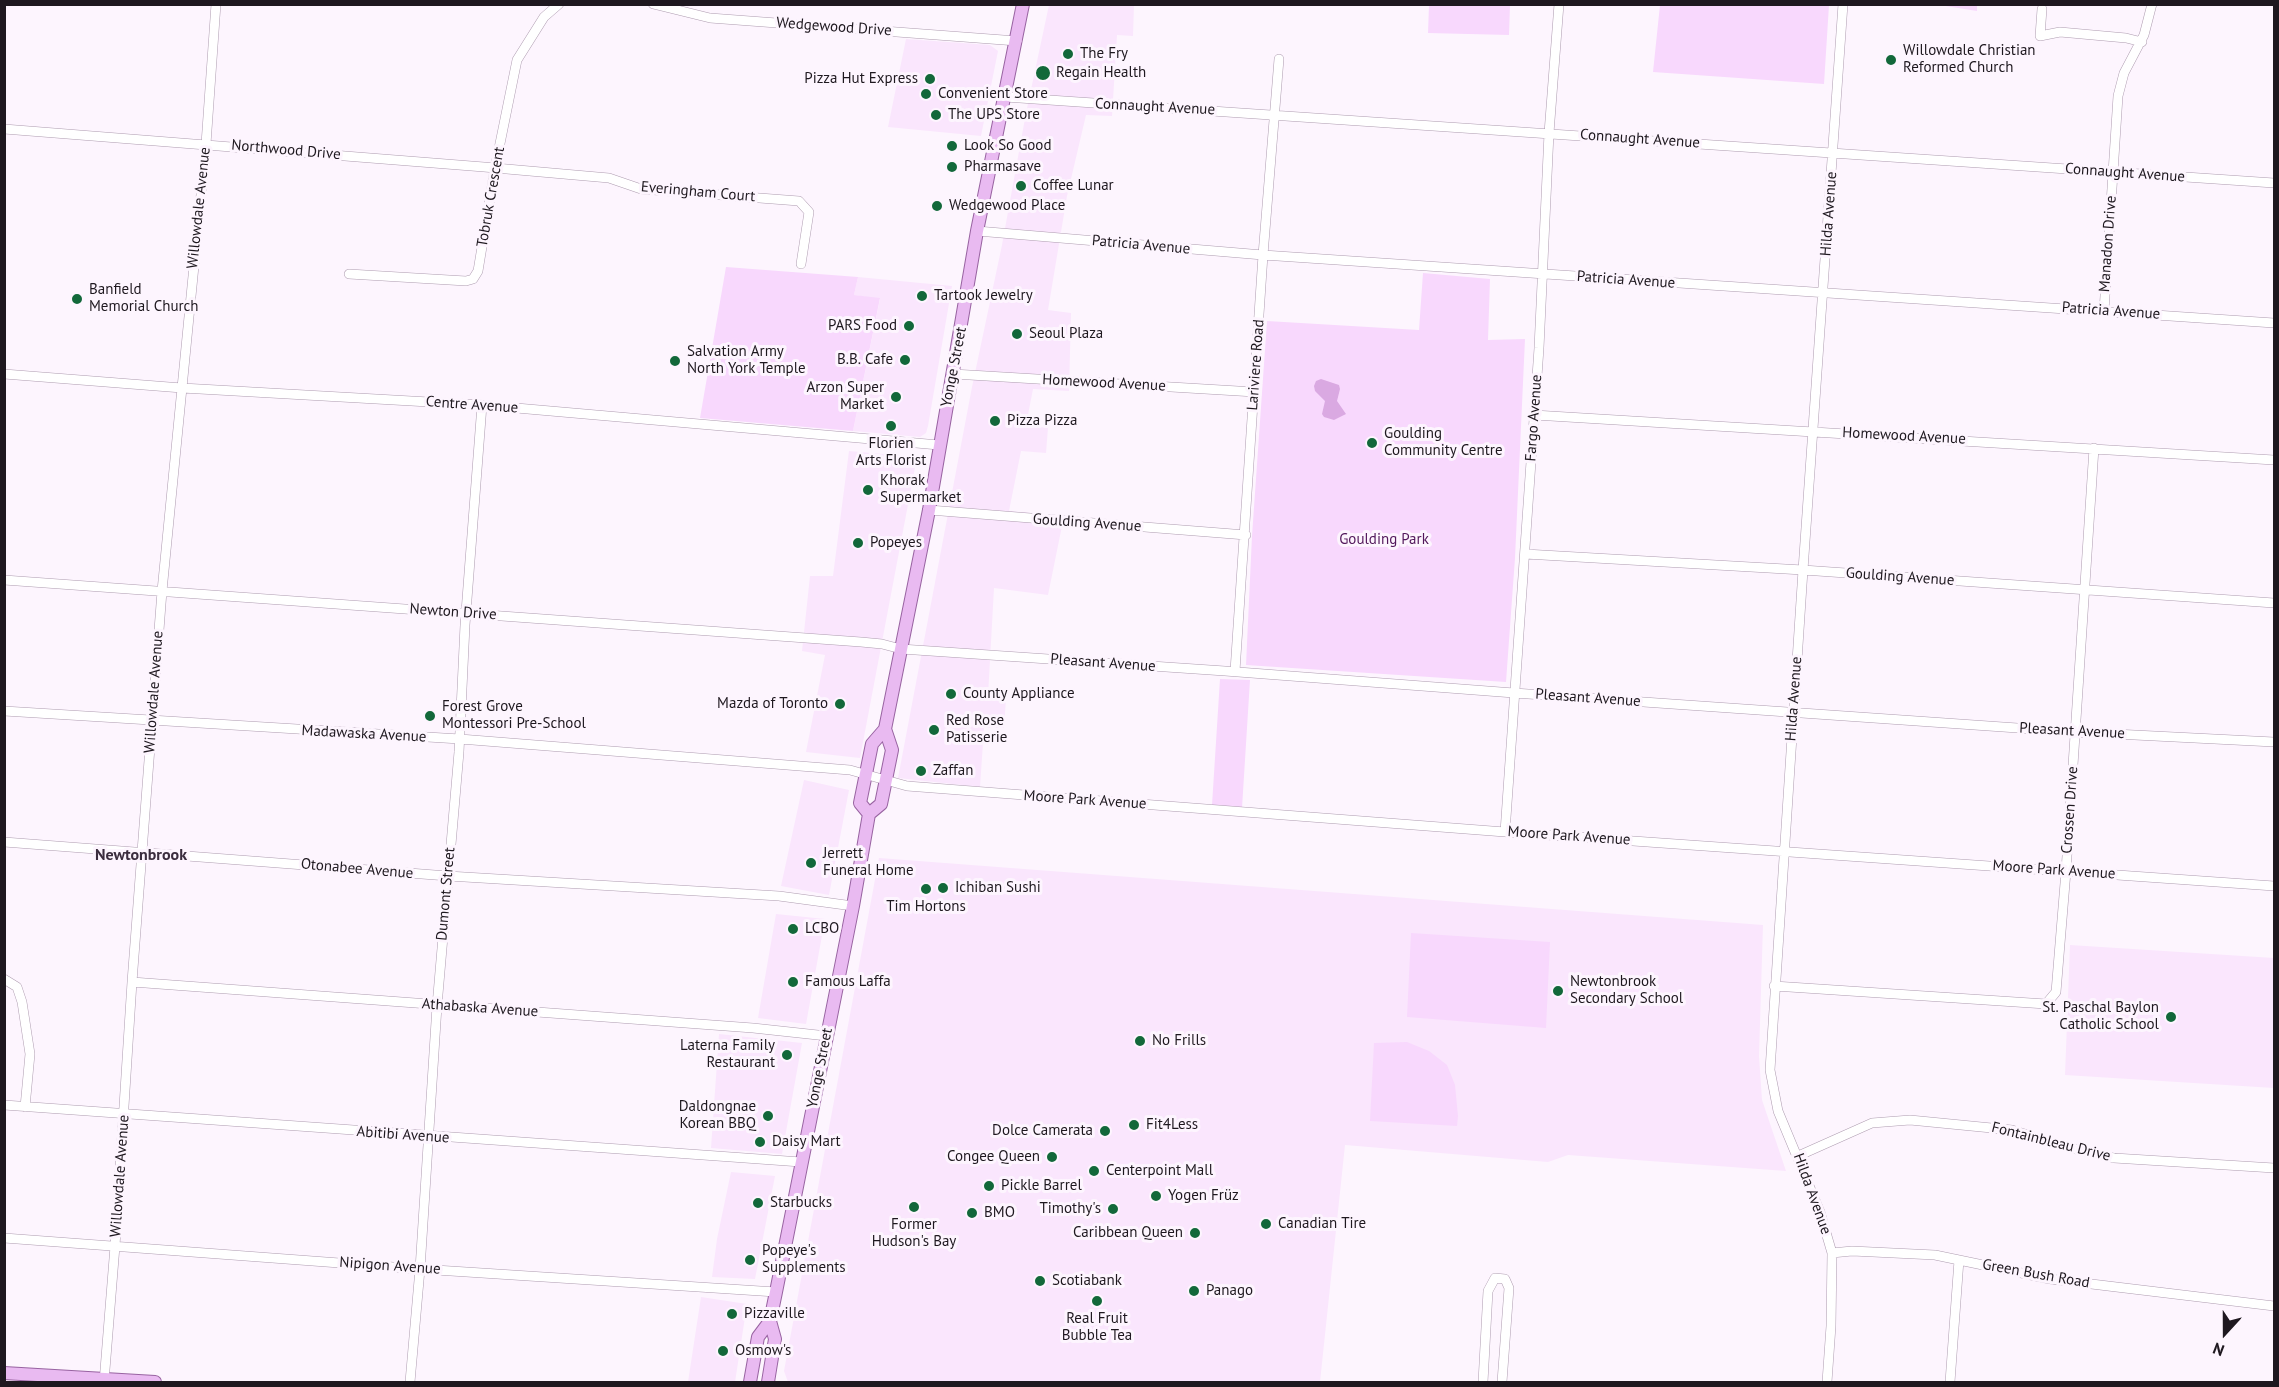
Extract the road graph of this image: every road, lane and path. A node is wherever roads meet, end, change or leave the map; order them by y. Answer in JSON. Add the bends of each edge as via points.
{"nodes":[{"id":1,"x":216,"y":4,"type":"edge"},
{"id":2,"x":558,"y":4,"type":"edge"},
{"id":3,"x":653,"y":4,"type":"edge"},
{"id":4,"x":1023,"y":4,"type":"edge"},
{"id":5,"x":1559,"y":4,"type":"edge"},
{"id":6,"x":1843,"y":4,"type":"edge"},
{"id":7,"x":2152,"y":4,"type":"edge"},
{"id":8,"x":2042,"y":9,"type":"dead end"},
{"id":9,"x":1017,"y":40,"type":"junction"},
{"id":10,"x":2142,"y":42,"type":"junction"},
{"id":11,"x":1279,"y":59,"type":"dead end"},
{"id":12,"x":1005,"y":98,"type":"junction"},
{"id":13,"x":1274,"y":114,"type":"junction"},
{"id":14,"x":4,"y":129,"type":"edge"},
{"id":15,"x":1550,"y":133,"type":"junction"},
{"id":16,"x":206,"y":144,"type":"junction"},
{"id":17,"x":1833,"y":152,"type":"junction"},
{"id":18,"x":495,"y":168,"type":"junction"},
{"id":19,"x":2113,"y":172,"type":"junction"},
{"id":20,"x":2274,"y":183,"type":"edge"},
{"id":21,"x":977,"y":231,"type":"junction"},
{"id":22,"x":1263,"y":255,"type":"junction"},
{"id":23,"x":801,"y":264,"type":"dead end"},
{"id":24,"x":349,"y":274,"type":"dead end"},
{"id":25,"x":1543,"y":274,"type":"junction"},
{"id":26,"x":1824,"y":293,"type":"junction"},
{"id":27,"x":2104,"y":311,"type":"junction"},
{"id":28,"x":2274,"y":323,"type":"edge"},
{"id":29,"x":4,"y":374,"type":"edge"},
{"id":30,"x":953,"y":374,"type":"junction"},
{"id":31,"x":182,"y":388,"type":"junction"},
{"id":32,"x":1255,"y":392,"type":"junction"},
{"id":33,"x":482,"y":405,"type":"junction"},
{"id":34,"x":1534,"y":415,"type":"junction"},
{"id":35,"x":1812,"y":431,"type":"junction"},
{"id":36,"x":939,"y":445,"type":"junction"},
{"id":37,"x":2094,"y":448,"type":"junction"},
{"id":38,"x":2274,"y":460,"type":"edge"},
{"id":39,"x":929,"y":510,"type":"junction"},
{"id":40,"x":1246,"y":535,"type":"junction"},
{"id":41,"x":1525,"y":554,"type":"junction"},
{"id":42,"x":1803,"y":570,"type":"junction"},
{"id":43,"x":4,"y":580,"type":"edge"},
{"id":44,"x":2085,"y":589,"type":"junction"},
{"id":45,"x":162,"y":591,"type":"junction"},
{"id":46,"x":2274,"y":603,"type":"edge"},
{"id":47,"x":466,"y":613,"type":"junction"},
{"id":48,"x":901,"y":649,"type":"junction"},
{"id":49,"x":1235,"y":672,"type":"junction"},
{"id":50,"x":1514,"y":693,"type":"junction"},
{"id":51,"x":4,"y":711,"type":"edge"},
{"id":52,"x":1793,"y":712,"type":"junction"},
{"id":53,"x":151,"y":721,"type":"junction"},
{"id":54,"x":885,"y":729,"type":"junction"},
{"id":55,"x":2076,"y":732,"type":"junction"},
{"id":56,"x":460,"y":739,"type":"junction"},
{"id":57,"x":2274,"y":742,"type":"edge"},
{"id":58,"x":866,"y":774,"type":"junction"},
{"id":59,"x":886,"y":779,"type":"junction"},
{"id":60,"x":869,"y":814,"type":"junction"},
{"id":61,"x":1504,"y":832,"type":"junction"},
{"id":62,"x":4,"y":842,"type":"edge"},
{"id":63,"x":1785,"y":850,"type":"junction"},
{"id":64,"x":142,"y":852,"type":"junction"},
{"id":65,"x":2066,"y":871,"type":"junction"},
{"id":66,"x":448,"y":876,"type":"junction"},
{"id":67,"x":2274,"y":886,"type":"edge"},
{"id":68,"x":853,"y":906,"type":"junction"},
{"id":69,"x":4,"y":979,"type":"edge"},
{"id":70,"x":132,"y":982,"type":"junction"},
{"id":71,"x":1774,"y":986,"type":"junction"},
{"id":72,"x":437,"y":1006,"type":"junction"},
{"id":73,"x":827,"y":1036,"type":"junction"},
{"id":74,"x":4,"y":1105,"type":"edge"},
{"id":75,"x":25,"y":1107,"type":"junction"},
{"id":76,"x":124,"y":1115,"type":"junction"},
{"id":77,"x":428,"y":1137,"type":"junction"},
{"id":78,"x":1798,"y":1156,"type":"junction"},
{"id":79,"x":801,"y":1162,"type":"junction"},
{"id":80,"x":2274,"y":1168,"type":"edge"},
{"id":81,"x":4,"y":1238,"type":"edge"},
{"id":82,"x":116,"y":1246,"type":"junction"},
{"id":83,"x":1832,"y":1253,"type":"junction"},
{"id":84,"x":1959,"y":1260,"type":"junction"},
{"id":85,"x":420,"y":1269,"type":"junction"},
{"id":86,"x":776,"y":1292,"type":"junction"},
{"id":87,"x":1488,"y":1304,"type":"junction"},
{"id":88,"x":1508,"y":1306,"type":"junction"},
{"id":89,"x":2274,"y":1306,"type":"edge"},
{"id":90,"x":770,"y":1321,"type":"junction"},
{"id":91,"x":4,"y":1373,"type":"edge"},
{"id":92,"x":769,"y":1380,"type":"edge"},
{"id":93,"x":104,"y":1381,"type":"edge"},
{"id":94,"x":156,"y":1383,"type":"edge"},
{"id":95,"x":410,"y":1383,"type":"edge"},
{"id":96,"x":750,"y":1383,"type":"edge"},
{"id":97,"x":1483,"y":1383,"type":"edge"},
{"id":98,"x":1502,"y":1383,"type":"edge"},
{"id":99,"x":1827,"y":1383,"type":"edge"},
{"id":100,"x":1950,"y":1383,"type":"edge"}],
"edges":[{"from":1,"to":16,"type":"street","name":"Willowdale Avenue"},
{"from":2,"to":18,"type":"street","name":"Tobruk Crescent","via":[[544,17],[517,60]]},
{"from":3,"to":9,"type":"street","name":"Wedgewood Drive","via":[[710,18]]},
{"from":4,"to":9,"type":"main road","name":"Yonge Street"},
{"from":5,"to":15,"type":"street","name":"Fargo Avenue"},
{"from":6,"to":17,"type":"street","name":"Hilda Avenue"},
{"from":7,"to":10,"type":"street","name":"Manadon Drive"},
{"from":8,"to":10,"type":"street","via":[[2040,36],[2060,32]]},
{"from":9,"to":12,"type":"main road","name":"Yonge Street"},
{"from":10,"to":19,"type":"street","name":"Manadon Drive","via":[[2120,88]]},
{"from":11,"to":13,"type":"street","name":"Lariviere Road"},
{"from":12,"to":13,"type":"street","name":"Connaught Avenue"},
{"from":12,"to":21,"type":"main road","name":"Yonge Street"},
{"from":13,"to":15,"type":"street","name":"Connaught Avenue"},
{"from":13,"to":22,"type":"street","name":"Lariviere Road"},
{"from":14,"to":16,"type":"street","name":"Northwood Drive"},
{"from":15,"to":17,"type":"street","name":"Connaught Avenue"},
{"from":15,"to":25,"type":"street","name":"Fargo Avenue"},
{"from":16,"to":18,"type":"street","name":"Northwood Drive"},
{"from":16,"to":31,"type":"street","name":"Willowdale Avenue"},
{"from":17,"to":19,"type":"street","name":"Connaught Avenue"},
{"from":17,"to":26,"type":"street","name":"Hilda Avenue"},
{"from":18,"to":23,"type":"street","name":"Everingham Court","via":[[609,178],[641,189],[799,201],[809,212]]},
{"from":18,"to":24,"type":"street","name":"Tobruk Crescent","via":[[478,271],[473,279]]},
{"from":19,"to":20,"type":"street","name":"Connaught Avenue"},
{"from":19,"to":27,"type":"street","name":"Manadon Drive"},
{"from":21,"to":22,"type":"street","name":"Patricia Avenue"},
{"from":21,"to":30,"type":"main road","name":"Yonge Street"},
{"from":22,"to":25,"type":"street","name":"Patricia Avenue"},
{"from":22,"to":32,"type":"street","name":"Lariviere Road"},
{"from":25,"to":26,"type":"street","name":"Patricia Avenue"},
{"from":25,"to":34,"type":"street","name":"Fargo Avenue"},
{"from":26,"to":27,"type":"street","name":"Patricia Avenue"},
{"from":26,"to":35,"type":"street","name":"Hilda Avenue"},
{"from":27,"to":28,"type":"street","name":"Patricia Avenue"},
{"from":29,"to":31,"type":"street","name":"Centre Avenue"},
{"from":30,"to":32,"type":"street","name":"Homewood Avenue"},
{"from":30,"to":36,"type":"main road","name":"Yonge Street"},
{"from":31,"to":33,"type":"street","name":"Centre Avenue"},
{"from":31,"to":45,"type":"street","name":"Willowdale Avenue"},
{"from":32,"to":40,"type":"street","name":"Lariviere Road"},
{"from":33,"to":36,"type":"street","name":"Centre Avenue"},
{"from":33,"to":47,"type":"street","name":"Dumont Street"},
{"from":34,"to":35,"type":"street","name":"Homewood Avenue"},
{"from":34,"to":41,"type":"street","name":"Fargo Avenue"},
{"from":35,"to":37,"type":"street","name":"Homewood Avenue"},
{"from":35,"to":42,"type":"street","name":"Hilda Avenue"},
{"from":36,"to":39,"type":"main road","name":"Yonge Street"},
{"from":37,"to":38,"type":"street","name":"Homewood Avenue"},
{"from":37,"to":44,"type":"street","name":"Crossen Drive"},
{"from":39,"to":40,"type":"street","name":"Goulding Avenue"},
{"from":39,"to":48,"type":"main road","name":"Yonge Street"},
{"from":40,"to":49,"type":"street","name":"Lariviere Road"},
{"from":41,"to":42,"type":"street","name":"Goulding Avenue"},
{"from":41,"to":50,"type":"street","name":"Fargo Avenue"},
{"from":42,"to":44,"type":"street","name":"Goulding Avenue"},
{"from":42,"to":52,"type":"street","name":"Hilda Avenue"},
{"from":43,"to":45,"type":"street","name":"Newton Drive"},
{"from":44,"to":46,"type":"street","name":"Goulding Avenue"},
{"from":44,"to":55,"type":"street","name":"Crossen Drive"},
{"from":45,"to":47,"type":"street","name":"Newton Drive"},
{"from":45,"to":53,"type":"street","name":"Willowdale Avenue"},
{"from":47,"to":48,"type":"street","name":"Newton Drive","via":[[878,643]]},
{"from":47,"to":56,"type":"street","name":"Dumont Street"},
{"from":48,"to":49,"type":"street","name":"Pleasant Avenue"},
{"from":48,"to":54,"type":"main road","name":"Yonge Street"},
{"from":49,"to":50,"type":"street","name":"Pleasant Avenue"},
{"from":50,"to":52,"type":"street","name":"Pleasant Avenue"},
{"from":50,"to":61,"type":"street","name":"Fargo Avenue"},
{"from":51,"to":53,"type":"street","name":"Madawaska Avenue"},
{"from":52,"to":55,"type":"street","name":"Pleasant Avenue"},
{"from":52,"to":63,"type":"street","name":"Hilda Avenue"},
{"from":53,"to":56,"type":"street","name":"Madawaska Avenue"},
{"from":53,"to":64,"type":"street","name":"Willowdale Avenue"},
{"from":54,"to":58,"type":"main road","name":"Yonge Street","via":[[872,744]]},
{"from":54,"to":59,"type":"main road","name":"Yonge Street","via":[[892,750]]},
{"from":55,"to":57,"type":"street","name":"Pleasant Avenue"},
{"from":55,"to":65,"type":"street","name":"Crossen Drive"},
{"from":56,"to":58,"type":"street","name":"Madawaska Avenue"},
{"from":56,"to":66,"type":"street","name":"Dumont Street"},
{"from":58,"to":59,"type":"street","name":"Moore Park Avenue"},
{"from":58,"to":60,"type":"main road","name":"Yonge Street","via":[[860,803]]},
{"from":59,"to":60,"type":"main road","name":"Yonge Street","via":[[881,804]]},
{"from":59,"to":61,"type":"street","name":"Moore Park Avenue","via":[[917,787]]},
{"from":60,"to":68,"type":"main road","name":"Yonge Street"},
{"from":61,"to":63,"type":"street","name":"Moore Park Avenue"},
{"from":62,"to":64,"type":"street","name":"Otonabee Avenue"},
{"from":63,"to":65,"type":"street","name":"Moore Park Avenue"},
{"from":63,"to":71,"type":"street","name":"Hilda Avenue"},
{"from":64,"to":66,"type":"street","name":"Otonabee Avenue"},
{"from":64,"to":70,"type":"street","name":"Willowdale Avenue"},
{"from":65,"to":67,"type":"street","name":"Moore Park Avenue"},
{"from":65,"to":71,"type":"street","name":"Crossen Drive","via":[[2056,992],[2046,1004]]},
{"from":66,"to":68,"type":"street","name":"Otonabee Avenue","via":[[779,896]]},
{"from":66,"to":72,"type":"street","name":"Dumont Street"},
{"from":68,"to":73,"type":"main road","name":"Yonge Street"},
{"from":69,"to":75,"type":"street","via":[[16,987],[30,1054]]},
{"from":70,"to":72,"type":"street","name":"Athabaska Avenue"},
{"from":70,"to":76,"type":"street","name":"Willowdale Avenue"},
{"from":71,"to":78,"type":"street","name":"Hilda Avenue","via":[[1770,1070],[1778,1111]]},
{"from":72,"to":73,"type":"street","name":"Athabaska Avenue"},
{"from":72,"to":77,"type":"street","name":"Dumont Street"},
{"from":73,"to":79,"type":"main road","name":"Yonge Street"},
{"from":74,"to":75,"type":"street","name":"Abitibi Avenue"},
{"from":75,"to":76,"type":"street","name":"Abitibi Avenue"},
{"from":76,"to":77,"type":"street","name":"Abitibi Avenue"},
{"from":76,"to":82,"type":"street","name":"Willowdale Avenue"},
{"from":77,"to":79,"type":"street","name":"Abitibi Avenue"},
{"from":77,"to":85,"type":"street","name":"Dumont Street"},
{"from":78,"to":80,"type":"street","name":"Fontainbleau Drive","via":[[1872,1123],[1910,1120],[2012,1130],[2115,1158]]},
{"from":78,"to":83,"type":"street","name":"Hilda Avenue"},
{"from":79,"to":86,"type":"main road","name":"Yonge Street"},
{"from":81,"to":82,"type":"street","name":"Nipigon Avenue"},
{"from":82,"to":85,"type":"street","name":"Nipigon Avenue"},
{"from":82,"to":93,"type":"street","name":"Willowdale Avenue"},
{"from":83,"to":84,"type":"street","name":"Green Bush Road","via":[[1935,1255]]},
{"from":83,"to":99,"type":"street","name":"Hilda Avenue"},
{"from":84,"to":89,"type":"street","name":"Green Bush Road","via":[[2050,1279]]},
{"from":84,"to":100,"type":"street"},
{"from":85,"to":86,"type":"street","name":"Nipigon Avenue"},
{"from":85,"to":95,"type":"street","name":"Dumont Street"},
{"from":86,"to":90,"type":"main road","name":"Yonge Street"},
{"from":87,"to":88,"type":"street"},
{"from":87,"to":88,"type":"street","via":[[1488,1291],[1495,1278],[1505,1279]]},
{"from":87,"to":97,"type":"street"},
{"from":88,"to":98,"type":"street"},
{"from":90,"to":92,"type":"main road","name":"Yonge Street","via":[[775,1339]]},
{"from":90,"to":96,"type":"main road","name":"Yonge Street","via":[[758,1337]]},
{"from":91,"to":93,"type":"main road"},
{"from":93,"to":94,"type":"main road"}]}
